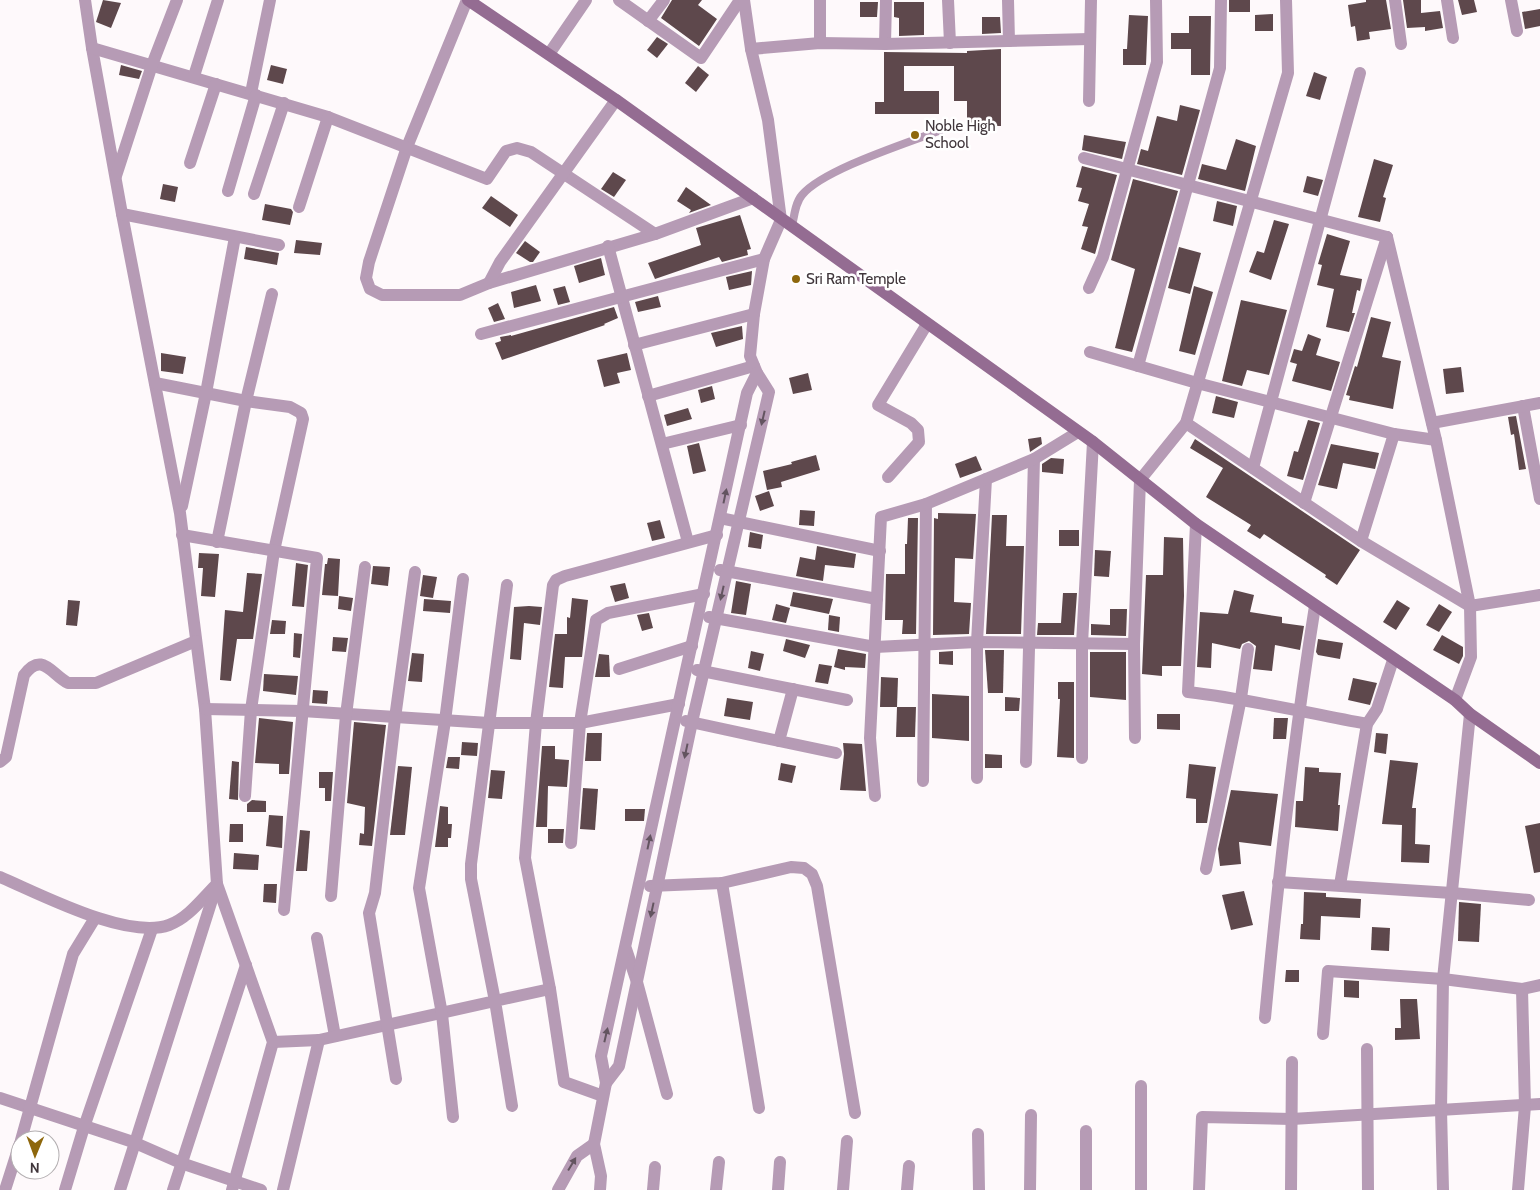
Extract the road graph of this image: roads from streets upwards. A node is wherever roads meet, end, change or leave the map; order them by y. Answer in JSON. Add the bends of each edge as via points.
{"nodes":[{"id":1,"x":85,"y":0,"type":"edge"},
{"id":2,"x":177,"y":0,"type":"edge"},
{"id":3,"x":218,"y":0,"type":"edge"},
{"id":4,"x":270,"y":0,"type":"edge"},
{"id":5,"x":467,"y":0,"type":"edge"},
{"id":6,"x":586,"y":0,"type":"edge"},
{"id":7,"x":619,"y":0,"type":"edge"},
{"id":8,"x":664,"y":0,"type":"edge"},
{"id":9,"x":742,"y":0,"type":"edge"},
{"id":10,"x":820,"y":0,"type":"edge"},
{"id":11,"x":886,"y":0,"type":"edge"},
{"id":12,"x":948,"y":0,"type":"edge"},
{"id":13,"x":1008,"y":0,"type":"edge"},
{"id":14,"x":1091,"y":0,"type":"edge"},
{"id":15,"x":1156,"y":0,"type":"edge"},
{"id":16,"x":1221,"y":0,"type":"edge"},
{"id":17,"x":1286,"y":0,"type":"edge"},
{"id":18,"x":1395,"y":0,"type":"edge"},
{"id":19,"x":1448,"y":0,"type":"edge"},
{"id":20,"x":1511,"y":0,"type":"edge"},
{"id":21,"x":648,"y":21,"type":"junction"},
{"id":22,"x":1517,"y":31,"type":"dead end"},
{"id":23,"x":1452,"y":38,"type":"dead end"},
{"id":24,"x":1090,"y":39,"type":"junction"},
{"id":25,"x":1010,"y":41,"type":"junction"},
{"id":26,"x":820,"y":43,"type":"junction"},
{"id":27,"x":950,"y":43,"type":"junction"},
{"id":28,"x":885,"y":44,"type":"junction"},
{"id":29,"x":1401,"y":44,"type":"dead end"},
{"id":30,"x":92,"y":48,"type":"junction"},
{"id":31,"x":751,"y":49,"type":"junction"},
{"id":32,"x":549,"y":54,"type":"junction"},
{"id":33,"x":152,"y":65,"type":"junction"},
{"id":34,"x":1360,"y":73,"type":"dead end"},
{"id":35,"x":194,"y":76,"type":"junction"},
{"id":36,"x":216,"y":84,"type":"junction"},
{"id":37,"x":254,"y":94,"type":"junction"},
{"id":38,"x":616,"y":100,"type":"junction"},
{"id":39,"x":1090,"y":101,"type":"dead end"},
{"id":40,"x":284,"y":104,"type":"junction"},
{"id":41,"x":328,"y":117,"type":"junction"},
{"id":42,"x":407,"y":147,"type":"junction"},
{"id":43,"x":1084,"y":158,"type":"dead end"},
{"id":44,"x":190,"y":162,"type":"dead end"},
{"id":45,"x":1129,"y":170,"type":"junction"},
{"id":46,"x":562,"y":174,"type":"junction"},
{"id":47,"x":115,"y":179,"type":"junction"},
{"id":48,"x":1190,"y":184,"type":"junction"},
{"id":49,"x":228,"y":191,"type":"dead end"},
{"id":50,"x":254,"y":194,"type":"dead end"},
{"id":51,"x":753,"y":198,"type":"junction"},
{"id":52,"x":1251,"y":201,"type":"junction"},
{"id":53,"x":299,"y":207,"type":"dead end"},
{"id":54,"x":122,"y":214,"type":"junction"},
{"id":55,"x":781,"y":220,"type":"junction"},
{"id":56,"x":1320,"y":221,"type":"junction"},
{"id":57,"x":655,"y":234,"type":"junction"},
{"id":58,"x":235,"y":237,"type":"junction"},
{"id":59,"x":1388,"y":237,"type":"junction"},
{"id":60,"x":279,"y":245,"type":"dead end"},
{"id":61,"x":608,"y":246,"type":"junction"},
{"id":62,"x":764,"y":259,"type":"junction"},
{"id":63,"x":489,"y":283,"type":"junction"},
{"id":64,"x":1089,"y":288,"type":"dead end"},
{"id":65,"x":272,"y":294,"type":"dead end"},
{"id":66,"x":620,"y":296,"type":"junction"},
{"id":67,"x":754,"y":314,"type":"junction"},
{"id":68,"x":928,"y":324,"type":"junction"},
{"id":69,"x":481,"y":334,"type":"dead end"},
{"id":70,"x":634,"y":345,"type":"junction"},
{"id":71,"x":1090,"y":352,"type":"dead end"},
{"id":72,"x":1138,"y":366,"type":"junction"},
{"id":73,"x":756,"y":370,"type":"junction"},
{"id":74,"x":155,"y":383,"type":"junction"},
{"id":75,"x":1197,"y":383,"type":"junction"},
{"id":76,"x":206,"y":393,"type":"junction"},
{"id":77,"x":648,"y":396,"type":"junction"},
{"id":78,"x":246,"y":402,"type":"junction"},
{"id":79,"x":1271,"y":402,"type":"junction"},
{"id":80,"x":1540,"y":403,"type":"edge"},
{"id":81,"x":1523,"y":406,"type":"junction"},
{"id":82,"x":1331,"y":416,"type":"junction"},
{"id":83,"x":1186,"y":422,"type":"junction"},
{"id":84,"x":1432,"y":423,"type":"junction"},
{"id":85,"x":741,"y":425,"type":"junction"},
{"id":86,"x":1078,"y":432,"type":"junction"},
{"id":87,"x":1394,"y":434,"type":"junction"},
{"id":88,"x":1436,"y":440,"type":"junction"},
{"id":89,"x":1093,"y":442,"type":"junction"},
{"id":90,"x":662,"y":444,"type":"junction"},
{"id":91,"x":1034,"y":459,"type":"junction"},
{"id":92,"x":1253,"y":468,"type":"junction"},
{"id":93,"x":888,"y":477,"type":"dead end"},
{"id":94,"x":986,"y":479,"type":"junction"},
{"id":95,"x":1140,"y":480,"type":"junction"},
{"id":96,"x":1540,"y":499,"type":"edge"},
{"id":97,"x":1304,"y":503,"type":"junction"},
{"id":98,"x":926,"y":504,"type":"junction"},
{"id":99,"x":180,"y":513,"type":"junction"},
{"id":100,"x":720,"y":518,"type":"junction"},
{"id":101,"x":740,"y":522,"type":"junction"},
{"id":102,"x":1196,"y":524,"type":"junction"},
{"id":103,"x":182,"y":535,"type":"junction"},
{"id":104,"x":717,"y":535,"type":"junction"},
{"id":105,"x":1361,"y":541,"type":"junction"},
{"id":106,"x":217,"y":542,"type":"junction"},
{"id":107,"x":688,"y":542,"type":"junction"},
{"id":108,"x":274,"y":551,"type":"junction"},
{"id":109,"x":880,"y":551,"type":"junction"},
{"id":110,"x":365,"y":567,"type":"dead end"},
{"id":111,"x":710,"y":568,"type":"junction"},
{"id":112,"x":415,"y":572,"type":"dead end"},
{"id":113,"x":727,"y":572,"type":"junction"},
{"id":114,"x":463,"y":579,"type":"dead end"},
{"id":115,"x":507,"y":585,"type":"dead end"},
{"id":116,"x":704,"y":594,"type":"junction"},
{"id":117,"x":1540,"y":595,"type":"edge"},
{"id":118,"x":878,"y":599,"type":"junction"},
{"id":119,"x":1315,"y":606,"type":"junction"},
{"id":120,"x":1470,"y":606,"type":"junction"},
{"id":121,"x":699,"y":616,"type":"junction"},
{"id":122,"x":716,"y":619,"type":"junction"},
{"id":123,"x":196,"y":641,"type":"junction"},
{"id":124,"x":977,"y":642,"type":"junction"},
{"id":125,"x":1030,"y":643,"type":"junction"},
{"id":126,"x":926,"y":644,"type":"junction"},
{"id":127,"x":1082,"y":644,"type":"junction"},
{"id":128,"x":1134,"y":644,"type":"junction"},
{"id":129,"x":692,"y":646,"type":"junction"},
{"id":130,"x":875,"y":647,"type":"junction"},
{"id":131,"x":1248,"y":649,"type":"dead end"},
{"id":132,"x":1393,"y":660,"type":"junction"},
{"id":133,"x":688,"y":668,"type":"junction"},
{"id":134,"x":620,"y":669,"type":"dead end"},
{"id":135,"x":704,"y":671,"type":"junction"},
{"id":136,"x":793,"y":688,"type":"junction"},
{"id":137,"x":1242,"y":698,"type":"junction"},
{"id":138,"x":847,"y":700,"type":"dead end"},
{"id":139,"x":1455,"y":700,"type":"junction"},
{"id":140,"x":679,"y":704,"type":"junction"},
{"id":141,"x":205,"y":709,"type":"junction"},
{"id":142,"x":251,"y":710,"type":"junction"},
{"id":143,"x":302,"y":711,"type":"junction"},
{"id":144,"x":1298,"y":711,"type":"junction"},
{"id":145,"x":1470,"y":714,"type":"junction"},
{"id":146,"x":346,"y":715,"type":"junction"},
{"id":147,"x":395,"y":718,"type":"junction"},
{"id":148,"x":676,"y":719,"type":"junction"},
{"id":149,"x":445,"y":721,"type":"junction"},
{"id":150,"x":692,"y":722,"type":"junction"},
{"id":151,"x":489,"y":723,"type":"junction"},
{"id":152,"x":536,"y":723,"type":"junction"},
{"id":153,"x":580,"y":723,"type":"junction"},
{"id":154,"x":1367,"y":724,"type":"junction"},
{"id":155,"x":1136,"y":738,"type":"dead end"},
{"id":156,"x":779,"y":741,"type":"junction"},
{"id":157,"x":836,"y":753,"type":"dead end"},
{"id":158,"x":1082,"y":758,"type":"dead end"},
{"id":159,"x":0,"y":762,"type":"edge"},
{"id":160,"x":1026,"y":762,"type":"dead end"},
{"id":161,"x":1540,"y":763,"type":"edge"},
{"id":162,"x":977,"y":778,"type":"dead end"},
{"id":163,"x":923,"y":781,"type":"dead end"},
{"id":164,"x":245,"y":796,"type":"dead end"},
{"id":165,"x":875,"y":796,"type":"dead end"},
{"id":166,"x":571,"y":842,"type":"dead end"},
{"id":167,"x":1206,"y":868,"type":"dead end"},
{"id":168,"x":0,"y":877,"type":"edge"},
{"id":169,"x":1278,"y":882,"type":"junction"},
{"id":170,"x":722,"y":883,"type":"junction"},
{"id":171,"x":217,"y":884,"type":"junction"},
{"id":172,"x":657,"y":886,"type":"junction"},
{"id":173,"x":1340,"y":886,"type":"junction"},
{"id":174,"x":640,"y":887,"type":"junction"},
{"id":175,"x":1452,"y":893,"type":"junction"},
{"id":176,"x":331,"y":896,"type":"dead end"},
{"id":177,"x":1528,"y":900,"type":"dead end"},
{"id":178,"x":284,"y":910,"type":"dead end"},
{"id":179,"x":95,"y":918,"type":"junction"},
{"id":180,"x":152,"y":929,"type":"junction"},
{"id":181,"x":316,"y":938,"type":"dead end"},
{"id":182,"x":626,"y":949,"type":"junction"},
{"id":183,"x":246,"y":965,"type":"junction"},
{"id":184,"x":1443,"y":980,"type":"junction"},
{"id":185,"x":637,"y":982,"type":"junction"},
{"id":186,"x":1540,"y":985,"type":"edge"},
{"id":187,"x":1522,"y":988,"type":"junction"},
{"id":188,"x":550,"y":989,"type":"junction"},
{"id":189,"x":496,"y":1001,"type":"junction"},
{"id":190,"x":442,"y":1014,"type":"junction"},
{"id":191,"x":1265,"y":1018,"type":"dead end"},
{"id":192,"x":387,"y":1023,"type":"junction"},
{"id":193,"x":1323,"y":1034,"type":"dead end"},
{"id":194,"x":335,"y":1036,"type":"junction"},
{"id":195,"x":319,"y":1040,"type":"junction"},
{"id":196,"x":273,"y":1042,"type":"junction"},
{"id":197,"x":1367,"y":1049,"type":"dead end"},
{"id":198,"x":1292,"y":1062,"type":"dead end"},
{"id":199,"x":396,"y":1079,"type":"dead end"},
{"id":200,"x":606,"y":1083,"type":"junction"},
{"id":201,"x":1141,"y":1086,"type":"dead end"},
{"id":202,"x":667,"y":1094,"type":"dead end"},
{"id":203,"x":603,"y":1096,"type":"junction"},
{"id":204,"x":0,"y":1098,"type":"edge"},
{"id":205,"x":1540,"y":1104,"type":"edge"},
{"id":206,"x":512,"y":1106,"type":"dead end"},
{"id":207,"x":1525,"y":1106,"type":"junction"},
{"id":208,"x":31,"y":1108,"type":"junction"},
{"id":209,"x":759,"y":1108,"type":"dead end"},
{"id":210,"x":1441,"y":1110,"type":"junction"},
{"id":211,"x":855,"y":1114,"type":"dead end"},
{"id":212,"x":1031,"y":1115,"type":"dead end"},
{"id":213,"x":1366,"y":1115,"type":"junction"},
{"id":214,"x":454,"y":1117,"type":"dead end"},
{"id":215,"x":1292,"y":1119,"type":"junction"},
{"id":216,"x":84,"y":1127,"type":"junction"},
{"id":217,"x":25,"y":1130,"type":"edge"},
{"id":218,"x":1086,"y":1131,"type":"dead end"},
{"id":219,"x":978,"y":1134,"type":"dead end"},
{"id":220,"x":847,"y":1141,"type":"dead end"},
{"id":221,"x":133,"y":1142,"type":"junction"},
{"id":222,"x":594,"y":1144,"type":"junction"},
{"id":223,"x":719,"y":1162,"type":"dead end"},
{"id":224,"x":780,"y":1162,"type":"dead end"},
{"id":225,"x":181,"y":1163,"type":"junction"},
{"id":226,"x":910,"y":1166,"type":"dead end"},
{"id":227,"x":655,"y":1167,"type":"dead end"},
{"id":228,"x":10,"y":1175,"type":"edge"},
{"id":229,"x":233,"y":1186,"type":"edge"},
{"id":230,"x":5,"y":1190,"type":"edge"},
{"id":231,"x":65,"y":1190,"type":"edge"},
{"id":232,"x":120,"y":1190,"type":"edge"},
{"id":233,"x":173,"y":1190,"type":"edge"},
{"id":234,"x":261,"y":1190,"type":"edge"},
{"id":235,"x":283,"y":1190,"type":"edge"},
{"id":236,"x":558,"y":1190,"type":"edge"},
{"id":237,"x":600,"y":1190,"type":"edge"},
{"id":238,"x":653,"y":1190,"type":"edge"},
{"id":239,"x":716,"y":1190,"type":"edge"},
{"id":240,"x":778,"y":1190,"type":"edge"},
{"id":241,"x":843,"y":1190,"type":"edge"},
{"id":242,"x":907,"y":1190,"type":"edge"},
{"id":243,"x":978,"y":1190,"type":"edge"},
{"id":244,"x":1030,"y":1190,"type":"edge"},
{"id":245,"x":1086,"y":1190,"type":"edge"},
{"id":246,"x":1141,"y":1190,"type":"edge"},
{"id":247,"x":1199,"y":1190,"type":"edge"},
{"id":248,"x":1291,"y":1190,"type":"edge"},
{"id":249,"x":1368,"y":1190,"type":"edge"},
{"id":250,"x":1443,"y":1190,"type":"edge"},
{"id":251,"x":1518,"y":1190,"type":"edge"}],
"edges":[{"from":1,"to":30,"type":"street"},
{"from":2,"to":33,"type":"street"},
{"from":3,"to":35,"type":"street"},
{"from":4,"to":37,"type":"street"},
{"from":5,"to":32,"type":"street"},
{"from":5,"to":42,"type":"street"},
{"from":6,"to":32,"type":"street"},
{"from":7,"to":21,"type":"street"},
{"from":8,"to":21,"type":"street"},
{"from":9,"to":21,"type":"street","via":[[701,58]]},
{"from":9,"to":31,"type":"street"},
{"from":10,"to":26,"type":"street"},
{"from":11,"to":28,"type":"street"},
{"from":12,"to":27,"type":"street"},
{"from":13,"to":25,"type":"street"},
{"from":14,"to":24,"type":"street"},
{"from":15,"to":45,"type":"street","via":[[1157,62]]},
{"from":16,"to":48,"type":"street","via":[[1220,68]]},
{"from":17,"to":52,"type":"street","via":[[1288,73]]},
{"from":18,"to":29,"type":"street"},
{"from":19,"to":23,"type":"street"},
{"from":20,"to":22,"type":"street"},
{"from":24,"to":25,"type":"street"},
{"from":24,"to":39,"type":"street"},
{"from":25,"to":27,"type":"street"},
{"from":26,"to":28,"type":"street"},
{"from":26,"to":31,"type":"street"},
{"from":27,"to":28,"type":"street"},
{"from":30,"to":33,"type":"street"},
{"from":30,"to":47,"type":"street"},
{"from":31,"to":55,"type":"street","via":[[768,120]]},
{"from":32,"to":38,"type":"street"},
{"from":33,"to":35,"type":"street"},
{"from":33,"to":47,"type":"street"},
{"from":34,"to":56,"type":"street"},
{"from":35,"to":36,"type":"street"},
{"from":36,"to":37,"type":"street"},
{"from":36,"to":44,"type":"street"},
{"from":37,"to":40,"type":"street"},
{"from":37,"to":49,"type":"street"},
{"from":38,"to":46,"type":"street"},
{"from":38,"to":51,"type":"street"},
{"from":40,"to":41,"type":"street"},
{"from":40,"to":50,"type":"street"},
{"from":41,"to":42,"type":"street"},
{"from":41,"to":53,"type":"street"},
{"from":42,"to":46,"type":"street","via":[[487,179],[506,151],[518,148],[531,152]]},
{"from":42,"to":63,"type":"street","via":[[368,262],[366,278],[370,289],[382,295],[460,295]]},
{"from":43,"to":45,"type":"street"},
{"from":45,"to":48,"type":"street"},
{"from":45,"to":64,"type":"street","via":[[1103,257]]},
{"from":46,"to":57,"type":"street"},
{"from":46,"to":63,"type":"street","via":[[500,262]]},
{"from":47,"to":54,"type":"street"},
{"from":48,"to":52,"type":"street"},
{"from":48,"to":72,"type":"street"},
{"from":51,"to":55,"type":"street"},
{"from":51,"to":57,"type":"street"},
{"from":52,"to":56,"type":"street"},
{"from":52,"to":75,"type":"street"},
{"from":54,"to":58,"type":"street"},
{"from":54,"to":74,"type":"street"},
{"from":55,"to":62,"type":"street"},
{"from":55,"to":68,"type":"street"},
{"from":56,"to":59,"type":"street"},
{"from":56,"to":79,"type":"street"},
{"from":57,"to":61,"type":"street"},
{"from":58,"to":60,"type":"street"},
{"from":58,"to":76,"type":"street"},
{"from":59,"to":82,"type":"street"},
{"from":59,"to":84,"type":"street"},
{"from":61,"to":63,"type":"street"},
{"from":61,"to":66,"type":"street"},
{"from":62,"to":66,"type":"street"},
{"from":62,"to":67,"type":"street"},
{"from":65,"to":78,"type":"street"},
{"from":66,"to":69,"type":"street"},
{"from":66,"to":70,"type":"street"},
{"from":67,"to":70,"type":"street"},
{"from":67,"to":73,"type":"street","via":[[750,356]]},
{"from":68,"to":86,"type":"street"},
{"from":68,"to":93,"type":"street","via":[[878,405],[918,430],[919,442]]},
{"from":70,"to":77,"type":"street"},
{"from":71,"to":72,"type":"street"},
{"from":72,"to":75,"type":"street"},
{"from":73,"to":77,"type":"street"},
{"from":73,"to":85,"type":"street","via":[[747,393]]},
{"from":73,"to":101,"type":"street","one_way":true,"via":[[769,392]]},
{"from":74,"to":76,"type":"street"},
{"from":74,"to":99,"type":"street"},
{"from":75,"to":79,"type":"street"},
{"from":75,"to":83,"type":"street"},
{"from":76,"to":78,"type":"street"},
{"from":76,"to":99,"type":"street"},
{"from":77,"to":90,"type":"street"},
{"from":78,"to":106,"type":"street"},
{"from":78,"to":108,"type":"street","via":[[296,409],[303,419]]},
{"from":79,"to":82,"type":"street"},
{"from":79,"to":92,"type":"street"},
{"from":80,"to":81,"type":"street"},
{"from":81,"to":84,"type":"street"},
{"from":81,"to":96,"type":"street"},
{"from":82,"to":87,"type":"street"},
{"from":82,"to":97,"type":"street"},
{"from":83,"to":92,"type":"street"},
{"from":83,"to":95,"type":"street"},
{"from":84,"to":88,"type":"street"},
{"from":85,"to":90,"type":"street"},
{"from":100,"to":85,"type":"street","one_way":true},
{"from":86,"to":89,"type":"street"},
{"from":86,"to":91,"type":"street"},
{"from":87,"to":88,"type":"street"},
{"from":87,"to":105,"type":"street"},
{"from":88,"to":120,"type":"street"},
{"from":89,"to":95,"type":"street"},
{"from":89,"to":127,"type":"street"},
{"from":90,"to":107,"type":"street"},
{"from":91,"to":94,"type":"street"},
{"from":91,"to":125,"type":"street"},
{"from":92,"to":97,"type":"street"},
{"from":94,"to":98,"type":"street"},
{"from":94,"to":124,"type":"street"},
{"from":95,"to":102,"type":"street"},
{"from":95,"to":128,"type":"street"},
{"from":97,"to":105,"type":"street"},
{"from":98,"to":109,"type":"street","via":[[881,517]]},
{"from":98,"to":126,"type":"street"},
{"from":99,"to":103,"type":"street"},
{"from":100,"to":101,"type":"street"},
{"from":100,"to":104,"type":"street"},
{"from":101,"to":109,"type":"street"},
{"from":101,"to":113,"type":"street"},
{"from":102,"to":119,"type":"street"},
{"from":102,"to":137,"type":"street","via":[[1188,692]]},
{"from":103,"to":106,"type":"street"},
{"from":103,"to":123,"type":"street"},
{"from":104,"to":107,"type":"street"},
{"from":104,"to":111,"type":"street"},
{"from":105,"to":120,"type":"street"},
{"from":106,"to":108,"type":"street"},
{"from":107,"to":152,"type":"street","via":[[556,580]]},
{"from":108,"to":142,"type":"street"},
{"from":108,"to":143,"type":"street","via":[[317,558]]},
{"from":109,"to":118,"type":"street"},
{"from":110,"to":146,"type":"street"},
{"from":111,"to":113,"type":"street"},
{"from":111,"to":116,"type":"street"},
{"from":112,"to":147,"type":"street"},
{"from":113,"to":118,"type":"street"},
{"from":113,"to":122,"type":"street","one_way":true},
{"from":114,"to":149,"type":"street"},
{"from":115,"to":151,"type":"street"},
{"from":116,"to":121,"type":"street"},
{"from":116,"to":153,"type":"street","via":[[608,613],[596,620]]},
{"from":117,"to":120,"type":"street"},
{"from":118,"to":130,"type":"street"},
{"from":119,"to":132,"type":"street"},
{"from":119,"to":144,"type":"street"},
{"from":120,"to":139,"type":"street","via":[[1471,657]]},
{"from":121,"to":122,"type":"street"},
{"from":121,"to":129,"type":"street"},
{"from":122,"to":130,"type":"street"},
{"from":122,"to":135,"type":"street"},
{"from":123,"to":141,"type":"street"},
{"from":123,"to":159,"type":"street","via":[[96,683],[68,683],[47,666],[30,667],[24,675],[6,757]]},
{"from":124,"to":125,"type":"street"},
{"from":124,"to":126,"type":"street"},
{"from":124,"to":162,"type":"street"},
{"from":125,"to":127,"type":"street"},
{"from":125,"to":160,"type":"street"},
{"from":126,"to":130,"type":"street"},
{"from":126,"to":163,"type":"street"},
{"from":127,"to":128,"type":"street"},
{"from":127,"to":158,"type":"street"},
{"from":128,"to":155,"type":"street"},
{"from":129,"to":133,"type":"street"},
{"from":129,"to":134,"type":"street"},
{"from":130,"to":165,"type":"street","via":[[870,738]]},
{"from":131,"to":137,"type":"street"},
{"from":132,"to":139,"type":"street"},
{"from":132,"to":154,"type":"street","via":[[1377,709]]},
{"from":133,"to":135,"type":"street"},
{"from":133,"to":140,"type":"street"},
{"from":135,"to":136,"type":"street"},
{"from":135,"to":150,"type":"street"},
{"from":136,"to":138,"type":"street"},
{"from":136,"to":156,"type":"street"},
{"from":137,"to":144,"type":"street"},
{"from":137,"to":167,"type":"street"},
{"from":139,"to":145,"type":"street"},
{"from":140,"to":148,"type":"street"},
{"from":140,"to":153,"type":"street"},
{"from":141,"to":142,"type":"street"},
{"from":141,"to":171,"type":"street"},
{"from":142,"to":143,"type":"street"},
{"from":142,"to":164,"type":"street"},
{"from":143,"to":146,"type":"street"},
{"from":143,"to":178,"type":"street"},
{"from":144,"to":154,"type":"street"},
{"from":144,"to":169,"type":"street"},
{"from":145,"to":161,"type":"street"},
{"from":145,"to":175,"type":"street"},
{"from":146,"to":147,"type":"street"},
{"from":146,"to":176,"type":"street"},
{"from":147,"to":149,"type":"street"},
{"from":147,"to":192,"type":"street","via":[[375,893],[369,913]]},
{"from":148,"to":150,"type":"street"},
{"from":174,"to":148,"type":"street","one_way":true},
{"from":149,"to":151,"type":"street"},
{"from":149,"to":190,"type":"street","via":[[419,888]]},
{"from":150,"to":156,"type":"street"},
{"from":150,"to":172,"type":"street","one_way":true},
{"from":151,"to":152,"type":"street"},
{"from":151,"to":189,"type":"street","via":[[471,879]]},
{"from":152,"to":153,"type":"street"},
{"from":152,"to":188,"type":"street","via":[[525,858]]},
{"from":153,"to":166,"type":"street"},
{"from":154,"to":173,"type":"street"},
{"from":156,"to":157,"type":"street"},
{"from":168,"to":179,"type":"street"},
{"from":169,"to":173,"type":"street"},
{"from":169,"to":191,"type":"street"},
{"from":170,"to":172,"type":"street"},
{"from":170,"to":209,"type":"street"},
{"from":170,"to":211,"type":"street","via":[[791,867],[804,868],[812,874],[817,886]]},
{"from":171,"to":180,"type":"street","via":[[186,916],[170,925]]},
{"from":171,"to":183,"type":"street"},
{"from":171,"to":221,"type":"street"},
{"from":172,"to":174,"type":"street"},
{"from":172,"to":185,"type":"street","one_way":true},
{"from":173,"to":175,"type":"street"},
{"from":174,"to":182,"type":"street"},
{"from":175,"to":177,"type":"street"},
{"from":175,"to":184,"type":"street"},
{"from":179,"to":180,"type":"street"},
{"from":179,"to":208,"type":"street","via":[[72,954]]},
{"from":180,"to":216,"type":"street"},
{"from":181,"to":194,"type":"street"},
{"from":182,"to":185,"type":"street"},
{"from":200,"to":182,"type":"street","one_way":true,"via":[[601,1056]]},
{"from":183,"to":196,"type":"street"},
{"from":183,"to":225,"type":"street"},
{"from":184,"to":187,"type":"street"},
{"from":184,"to":193,"type":"street","via":[[1328,971]]},
{"from":184,"to":210,"type":"street"},
{"from":185,"to":200,"type":"street","via":[[619,1066]]},
{"from":185,"to":202,"type":"street"},
{"from":186,"to":187,"type":"street"},
{"from":187,"to":207,"type":"street"},
{"from":188,"to":189,"type":"street"},
{"from":188,"to":203,"type":"street","via":[[564,1082]]},
{"from":189,"to":190,"type":"street"},
{"from":189,"to":206,"type":"street"},
{"from":190,"to":192,"type":"street"},
{"from":190,"to":214,"type":"street"},
{"from":192,"to":194,"type":"street"},
{"from":192,"to":199,"type":"street"},
{"from":194,"to":195,"type":"street"},
{"from":195,"to":196,"type":"street"},
{"from":195,"to":235,"type":"street"},
{"from":196,"to":229,"type":"street"},
{"from":197,"to":213,"type":"street"},
{"from":198,"to":215,"type":"street"},
{"from":200,"to":203,"type":"street"},
{"from":201,"to":246,"type":"street"},
{"from":203,"to":222,"type":"street"},
{"from":204,"to":208,"type":"street"},
{"from":205,"to":207,"type":"street"},
{"from":207,"to":210,"type":"street"},
{"from":207,"to":251,"type":"street"},
{"from":208,"to":216,"type":"street"},
{"from":208,"to":217,"type":"street"},
{"from":210,"to":213,"type":"street"},
{"from":210,"to":250,"type":"street"},
{"from":212,"to":244,"type":"street"},
{"from":213,"to":215,"type":"street"},
{"from":213,"to":249,"type":"street"},
{"from":215,"to":247,"type":"street","via":[[1202,1117]]},
{"from":215,"to":248,"type":"street"},
{"from":216,"to":221,"type":"street"},
{"from":216,"to":231,"type":"street"},
{"from":218,"to":245,"type":"street"},
{"from":219,"to":243,"type":"street"},
{"from":220,"to":241,"type":"street"},
{"from":221,"to":225,"type":"street"},
{"from":221,"to":232,"type":"street"},
{"from":236,"to":222,"type":"street","one_way":true,"via":[[577,1156]]},
{"from":222,"to":237,"type":"street","via":[[601,1176]]},
{"from":223,"to":239,"type":"street"},
{"from":224,"to":240,"type":"street"},
{"from":225,"to":229,"type":"street"},
{"from":225,"to":233,"type":"street"},
{"from":226,"to":242,"type":"street"},
{"from":227,"to":238,"type":"street"},
{"from":228,"to":230,"type":"street"},
{"from":229,"to":234,"type":"street"}]}
